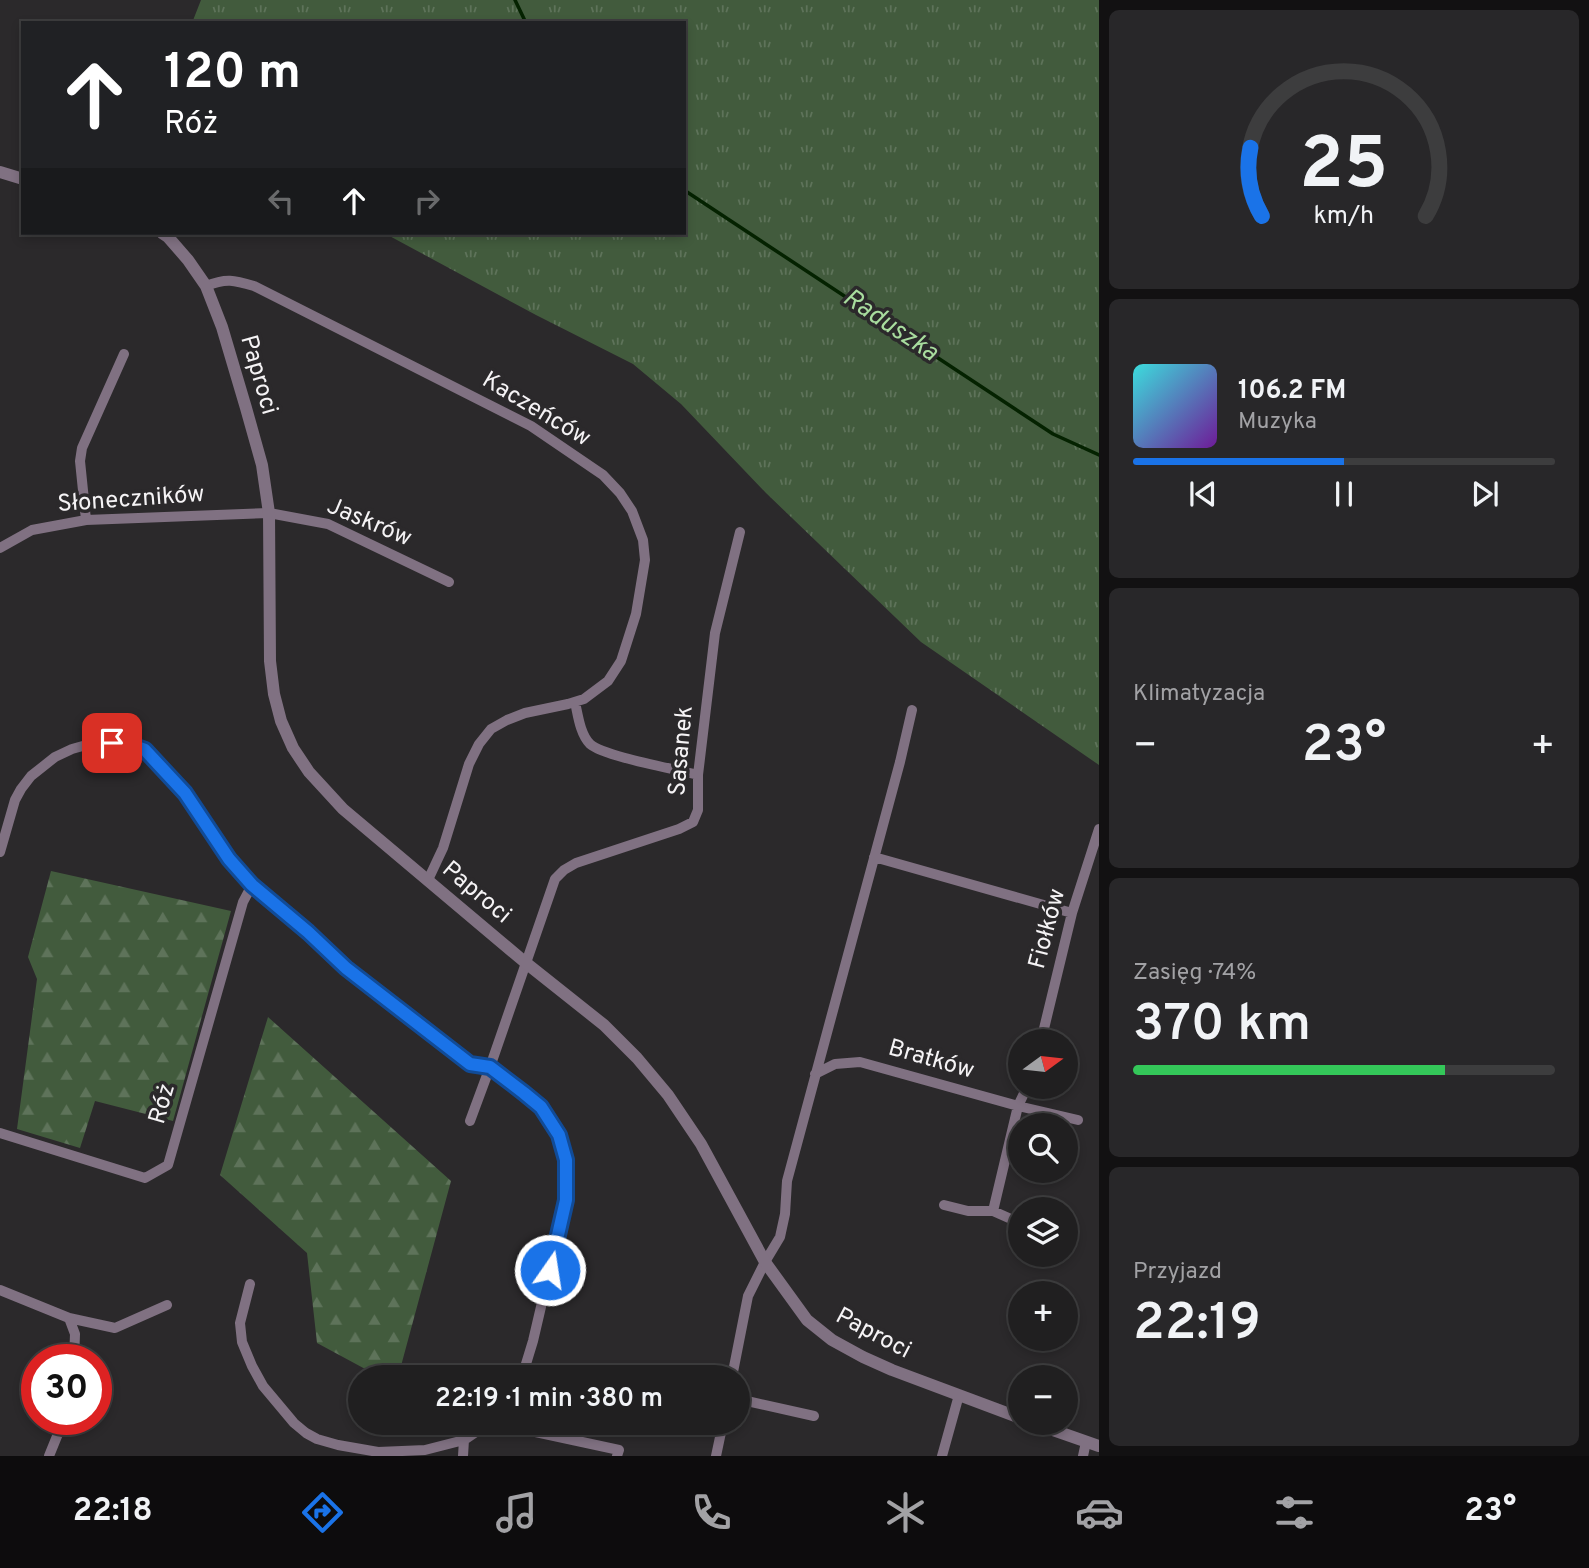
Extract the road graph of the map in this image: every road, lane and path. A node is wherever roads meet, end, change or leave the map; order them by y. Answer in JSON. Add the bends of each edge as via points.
{"nodes":[{"id":1,"x":0,"y":172,"type":"edge"},
{"id":2,"x":21,"y":178,"type":"edge"},
{"id":3,"x":165,"y":235,"type":"edge"},
{"id":4,"x":206,"y":286,"type":"junction"},
{"id":5,"x":124,"y":354,"type":"dead end"},
{"id":6,"x":269,"y":513,"type":"junction"},
{"id":7,"x":86,"y":520,"type":"junction"},
{"id":8,"x":740,"y":532,"type":"dead end"},
{"id":9,"x":0,"y":548,"type":"edge"},
{"id":10,"x":449,"y":582,"type":"dead end"},
{"id":11,"x":575,"y":702,"type":"junction"},
{"id":12,"x":912,"y":710,"type":"dead end"},
{"id":13,"x":698,"y":775,"type":"junction"},
{"id":14,"x":1099,"y":829,"type":"edge"},
{"id":15,"x":0,"y":852,"type":"edge"},
{"id":16,"x":874,"y":857,"type":"junction"},
{"id":17,"x":428,"y":880,"type":"junction"},
{"id":18,"x":252,"y":885,"type":"junction"},
{"id":19,"x":1072,"y":913,"type":"junction"},
{"id":20,"x":526,"y":963,"type":"junction"},
{"id":21,"x":1044,"y":1029,"type":"edge"},
{"id":22,"x":490,"y":1067,"type":"junction"},
{"id":23,"x":815,"y":1074,"type":"junction"},
{"id":24,"x":1021,"y":1099,"type":"edge"},
{"id":25,"x":1018,"y":1106,"type":"junction"},
{"id":26,"x":1079,"y":1119,"type":"dead end"},
{"id":27,"x":470,"y":1121,"type":"dead end"},
{"id":28,"x":0,"y":1133,"type":"edge"},
{"id":29,"x":944,"y":1205,"type":"dead end"},
{"id":30,"x":993,"y":1211,"type":"junction"},
{"id":31,"x":1008,"y":1218,"type":"edge"},
{"id":32,"x":765,"y":1262,"type":"junction"},
{"id":33,"x":250,"y":1284,"type":"dead end"},
{"id":34,"x":0,"y":1290,"type":"edge"},
{"id":35,"x":167,"y":1304,"type":"dead end"},
{"id":36,"x":69,"y":1318,"type":"junction"},
{"id":37,"x":75,"y":1344,"type":"edge"},
{"id":38,"x":526,"y":1365,"type":"edge"},
{"id":39,"x":734,"y":1365,"type":"edge"},
{"id":40,"x":959,"y":1395,"type":"junction"},
{"id":41,"x":750,"y":1402,"type":"edge"},
{"id":42,"x":1008,"y":1413,"type":"edge"},
{"id":43,"x":814,"y":1416,"type":"dead end"},
{"id":44,"x":58,"y":1435,"type":"edge"},
{"id":45,"x":471,"y":1435,"type":"edge"},
{"id":46,"x":549,"y":1435,"type":"edge"},
{"id":47,"x":720,"y":1435,"type":"edge"},
{"id":48,"x":1068,"y":1435,"type":"edge"},
{"id":49,"x":464,"y":1440,"type":"junction"},
{"id":50,"x":1086,"y":1441,"type":"junction"},
{"id":51,"x":1099,"y":1446,"type":"edge"},
{"id":52,"x":377,"y":1454,"type":"edge"},
{"id":53,"x":49,"y":1456,"type":"edge"},
{"id":54,"x":463,"y":1456,"type":"edge"},
{"id":55,"x":617,"y":1456,"type":"edge"},
{"id":56,"x":716,"y":1456,"type":"edge"},
{"id":57,"x":942,"y":1456,"type":"edge"},
{"id":58,"x":1083,"y":1456,"type":"edge"}],
"edges":[{"from":1,"to":2,"type":"street"},
{"from":3,"to":4,"type":"street","name":"Paproci"},
{"from":4,"to":6,"type":"street","name":"Paproci","via":[[262,465]]},
{"from":4,"to":11,"type":"street","name":"Kaczeńców","via":[[234,279],[267,292],[531,426],[603,475],[620,493],[643,540],[645,560],[636,614],[621,661],[608,681]]},
{"from":5,"to":7,"type":"street","via":[[82,448]]},
{"from":6,"to":7,"type":"street","name":"Słoneczników"},
{"from":6,"to":10,"type":"street","name":"Jaskrów","via":[[328,524]]},
{"from":6,"to":17,"type":"street","name":"Paproci","via":[[270,661],[281,721],[309,772],[342,809]]},
{"from":7,"to":9,"type":"street","name":"Słoneczników","via":[[32,530]]},
{"from":8,"to":13,"type":"street","name":"Sasanek","via":[[715,633]]},
{"from":11,"to":13,"type":"street","via":[[590,744],[612,754]]},
{"from":11,"to":17,"type":"street","name":"Kaczeńców","via":[[507,720],[479,744]]},
{"from":12,"to":16,"type":"street"},
{"from":13,"to":20,"type":"street","name":"Sasanek","via":[[698,810],[692,822],[576,863],[555,879]]},
{"from":14,"to":19,"type":"street","name":"Fiołków"},
{"from":15,"to":18,"type":"street","via":[[15,800],[31,776],[72,749],[97,742],[126,743],[145,750],[164,769]]},
{"from":16,"to":19,"type":"street"},
{"from":16,"to":23,"type":"street"},
{"from":17,"to":20,"type":"street","name":"Paproci"},
{"from":18,"to":22,"type":"street","via":[[346,968],[470,1064]]},
{"from":18,"to":28,"type":"street","name":"Róż","via":[[243,902],[168,1165],[145,1178]]},
{"from":19,"to":21,"type":"street","name":"Fiołków"},
{"from":20,"to":22,"type":"street"},
{"from":20,"to":32,"type":"street","name":"Paproci","via":[[604,1025],[668,1095],[701,1143]]},
{"from":22,"to":27,"type":"street"},
{"from":22,"to":38,"type":"street","via":[[541,1107],[559,1135],[566,1160],[566,1200]]},
{"from":23,"to":25,"type":"street","name":"Bratków","via":[[835,1064],[860,1062]]},
{"from":23,"to":32,"type":"street","via":[[787,1181],[780,1237]]},
{"from":24,"to":25,"type":"street"},
{"from":25,"to":26,"type":"street","name":"Bratków"},
{"from":25,"to":30,"type":"street"},
{"from":29,"to":30,"type":"street"},
{"from":30,"to":31,"type":"street"},
{"from":32,"to":39,"type":"street","via":[[748,1296]]},
{"from":32,"to":40,"type":"street","name":"Paproci","via":[[807,1320],[832,1340],[892,1370]]},
{"from":33,"to":52,"type":"street","via":[[240,1323],[242,1342],[263,1386],[306,1433]]},
{"from":34,"to":36,"type":"street"},
{"from":35,"to":36,"type":"street","via":[[115,1328]]},
{"from":36,"to":37,"type":"street"},
{"from":40,"to":42,"type":"street","name":"Paproci"},
{"from":40,"to":57,"type":"street"},
{"from":41,"to":43,"type":"street"},
{"from":44,"to":53,"type":"street"},
{"from":45,"to":49,"type":"street"},
{"from":46,"to":55,"type":"street","via":[[619,1450]]},
{"from":47,"to":56,"type":"street"},
{"from":48,"to":50,"type":"street"},
{"from":49,"to":52,"type":"street","via":[[425,1450]]},
{"from":49,"to":54,"type":"street"},
{"from":50,"to":51,"type":"street"},
{"from":50,"to":58,"type":"street"}]}
